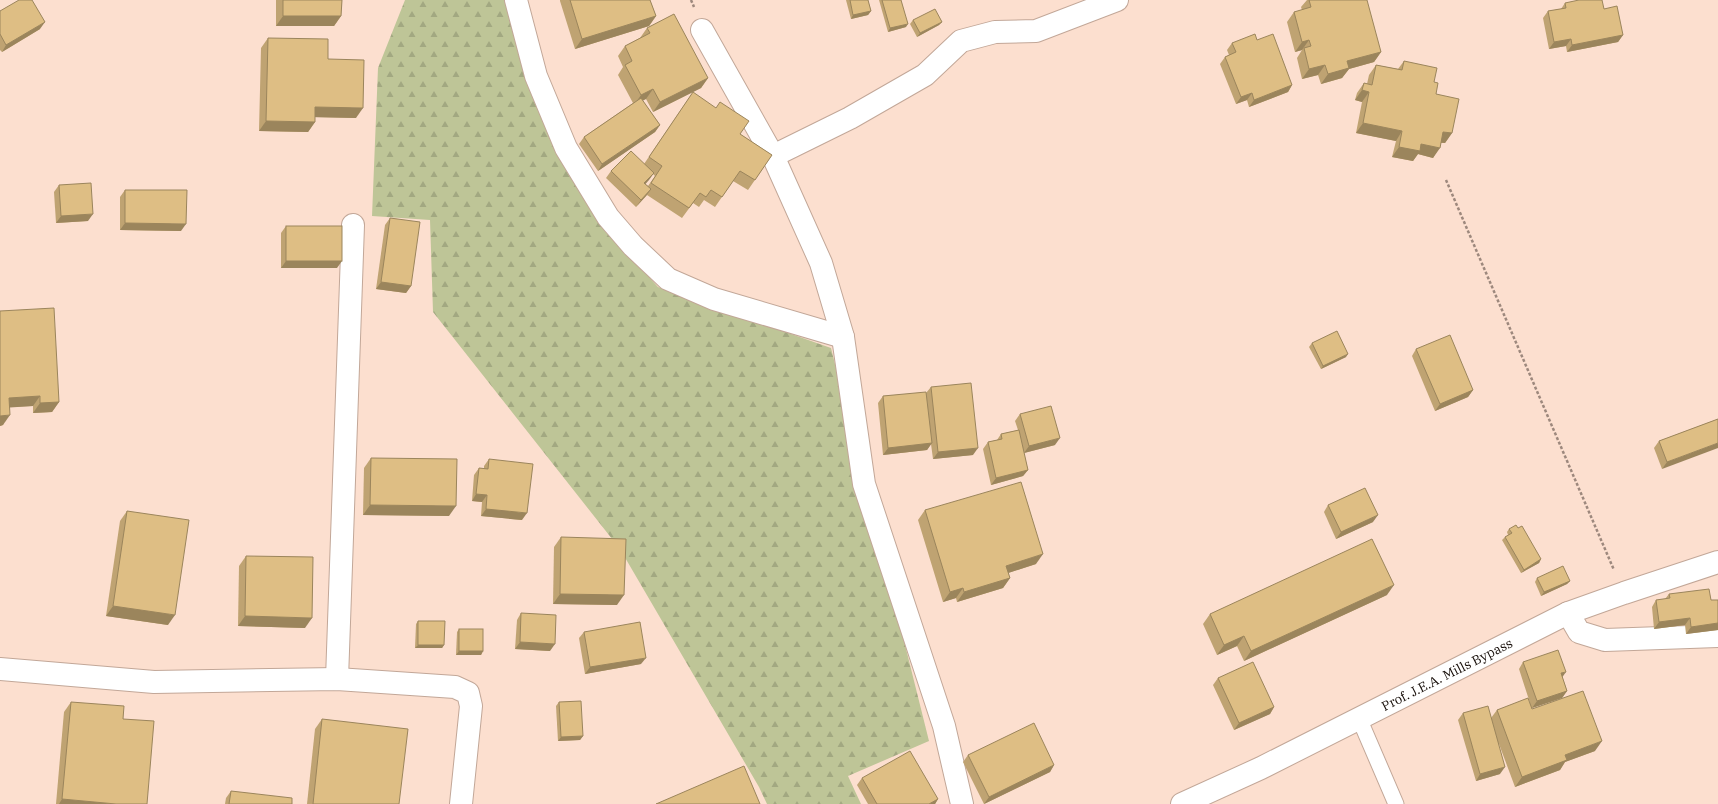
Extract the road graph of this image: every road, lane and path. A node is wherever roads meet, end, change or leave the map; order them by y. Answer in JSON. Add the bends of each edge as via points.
{"nodes":[{"id":1,"x":516,"y":0,"type":"edge"},
{"id":2,"x":1118,"y":0,"type":"edge"},
{"id":3,"x":702,"y":30,"type":"dead end"},
{"id":4,"x":773,"y":156,"type":"junction"},
{"id":5,"x":1446,"y":180,"type":"dead end"},
{"id":6,"x":353,"y":225,"type":"dead end"},
{"id":7,"x":843,"y":337,"type":"junction"},
{"id":8,"x":1718,"y":562,"type":"edge"},
{"id":9,"x":1624,"y":593,"type":"junction"},
{"id":10,"x":1568,"y":614,"type":"junction"},
{"id":11,"x":1718,"y":636,"type":"edge"},
{"id":12,"x":0,"y":668,"type":"edge"},
{"id":13,"x":337,"y":679,"type":"junction"},
{"id":14,"x":1359,"y":718,"type":"junction"},
{"id":15,"x":462,"y":804,"type":"edge"},
{"id":16,"x":962,"y":804,"type":"edge"},
{"id":17,"x":1182,"y":804,"type":"edge"},
{"id":18,"x":1396,"y":804,"type":"edge"}],
"edges":[{"from":1,"to":7,"type":"street","via":[[536,76],[566,148],[608,217],[633,246],[668,279],[714,299]]},
{"from":2,"to":4,"type":"street","via":[[1036,31],[995,32],[960,41],[925,75],[850,118]]},
{"from":3,"to":4,"type":"street"},
{"from":4,"to":7,"type":"street","via":[[821,262]]},
{"from":5,"to":9,"type":"path"},
{"from":6,"to":13,"type":"street"},
{"from":7,"to":16,"type":"street","via":[[864,484],[944,726]]},
{"from":8,"to":9,"type":"street","name":"Prof. J.E.A. Mills Bypass"},
{"from":9,"to":10,"type":"street","name":"Prof. J.E.A. Mills Bypass"},
{"from":10,"to":11,"type":"street","via":[[1579,632],[1605,640]]},
{"from":10,"to":14,"type":"street","name":"Prof. J.E.A. Mills Bypass"},
{"from":12,"to":13,"type":"street","via":[[154,682]]},
{"from":13,"to":15,"type":"street","via":[[455,687],[468,693],[471,706]]},
{"from":14,"to":17,"type":"street","name":"Prof. J.E.A. Mills Bypass","via":[[1261,768]]},
{"from":14,"to":18,"type":"lane"}]}
